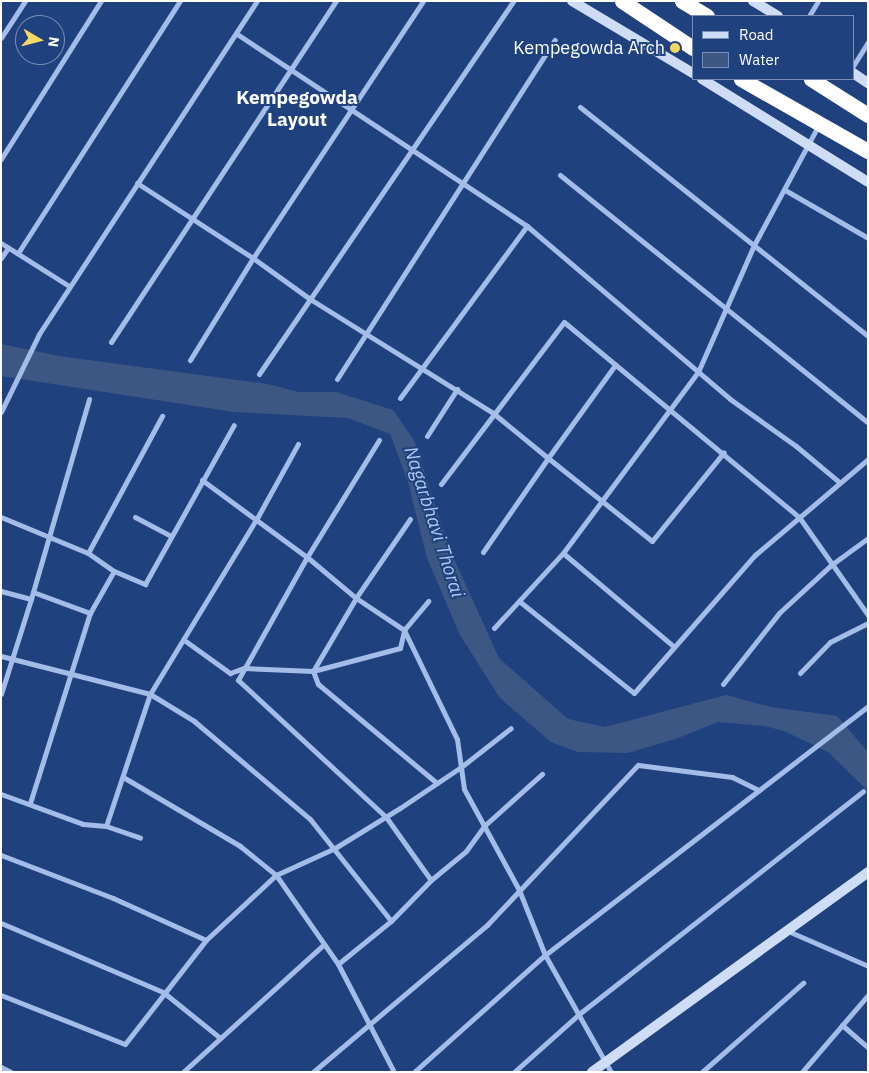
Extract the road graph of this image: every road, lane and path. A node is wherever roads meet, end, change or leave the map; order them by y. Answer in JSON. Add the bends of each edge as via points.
{"nodes":[{"id":1,"x":25,"y":1,"type":"edge"},
{"id":2,"x":101,"y":1,"type":"edge"},
{"id":3,"x":180,"y":1,"type":"edge"},
{"id":4,"x":257,"y":1,"type":"edge"},
{"id":5,"x":336,"y":1,"type":"edge"},
{"id":6,"x":423,"y":1,"type":"edge"},
{"id":7,"x":513,"y":1,"type":"edge"},
{"id":8,"x":572,"y":1,"type":"edge"},
{"id":9,"x":622,"y":1,"type":"edge"},
{"id":10,"x":682,"y":1,"type":"edge"},
{"id":11,"x":753,"y":1,"type":"edge"},
{"id":12,"x":818,"y":1,"type":"edge"},
{"id":13,"x":705,"y":15,"type":"edge"},
{"id":14,"x":776,"y":15,"type":"edge"},
{"id":15,"x":810,"y":15,"type":"edge"},
{"id":16,"x":238,"y":34,"type":"junction"},
{"id":17,"x":1,"y":38,"type":"edge"},
{"id":18,"x":555,"y":40,"type":"dead end"},
{"id":19,"x":868,"y":42,"type":"edge"},
{"id":20,"x":692,"y":47,"type":"edge"},
{"id":21,"x":854,"y":64,"type":"edge"},
{"id":22,"x":290,"y":70,"type":"junction"},
{"id":23,"x":692,"y":73,"type":"edge"},
{"id":24,"x":854,"y":74,"type":"edge"},
{"id":25,"x":704,"y":80,"type":"edge"},
{"id":26,"x":743,"y":80,"type":"edge"},
{"id":27,"x":813,"y":80,"type":"edge"},
{"id":28,"x":868,"y":83,"type":"edge"},
{"id":29,"x":580,"y":107,"type":"dead end"},
{"id":30,"x":352,"y":109,"type":"junction"},
{"id":31,"x":868,"y":115,"type":"edge"},
{"id":32,"x":820,"y":124,"type":"junction"},
{"id":33,"x":808,"y":142,"type":"junction"},
{"id":34,"x":412,"y":150,"type":"junction"},
{"id":35,"x":868,"y":151,"type":"edge"},
{"id":36,"x":1,"y":158,"type":"edge"},
{"id":37,"x":560,"y":175,"type":"dead end"},
{"id":38,"x":868,"y":182,"type":"edge"},
{"id":39,"x":465,"y":183,"type":"junction"},
{"id":40,"x":136,"y":184,"type":"junction"},
{"id":41,"x":785,"y":190,"type":"junction"},
{"id":42,"x":194,"y":220,"type":"junction"},
{"id":43,"x":527,"y":226,"type":"junction"},
{"id":44,"x":868,"y":238,"type":"edge"},
{"id":45,"x":1,"y":243,"type":"edge"},
{"id":46,"x":754,"y":245,"type":"junction"},
{"id":47,"x":8,"y":248,"type":"junction"},
{"id":48,"x":18,"y":253,"type":"junction"},
{"id":49,"x":1,"y":258,"type":"edge"},
{"id":50,"x":253,"y":258,"type":"junction"},
{"id":51,"x":69,"y":286,"type":"junction"},
{"id":52,"x":310,"y":299,"type":"junction"},
{"id":53,"x":724,"y":308,"type":"junction"},
{"id":54,"x":365,"y":332,"type":"junction"},
{"id":55,"x":868,"y":336,"type":"edge"},
{"id":56,"x":111,"y":342,"type":"dead end"},
{"id":57,"x":190,"y":360,"type":"dead end"},
{"id":58,"x":615,"y":365,"type":"junction"},
{"id":59,"x":424,"y":368,"type":"junction"},
{"id":60,"x":698,"y":372,"type":"junction"},
{"id":61,"x":259,"y":374,"type":"dead end"},
{"id":62,"x":337,"y":379,"type":"dead end"},
{"id":63,"x":457,"y":390,"type":"junction"},
{"id":64,"x":400,"y":398,"type":"dead end"},
{"id":65,"x":89,"y":399,"type":"dead end"},
{"id":66,"x":671,"y":408,"type":"junction"},
{"id":67,"x":1,"y":412,"type":"edge"},
{"id":68,"x":493,"y":413,"type":"junction"},
{"id":69,"x":162,"y":416,"type":"dead end"},
{"id":70,"x":868,"y":423,"type":"edge"},
{"id":71,"x":234,"y":425,"type":"dead end"},
{"id":72,"x":427,"y":436,"type":"dead end"},
{"id":73,"x":380,"y":440,"type":"dead end"},
{"id":74,"x":298,"y":444,"type":"dead end"},
{"id":75,"x":724,"y":452,"type":"junction"},
{"id":76,"x":548,"y":458,"type":"junction"},
{"id":77,"x":868,"y":459,"type":"edge"},
{"id":78,"x":202,"y":480,"type":"junction"},
{"id":79,"x":839,"y":482,"type":"junction"},
{"id":80,"x":441,"y":484,"type":"dead end"},
{"id":81,"x":603,"y":499,"type":"junction"},
{"id":82,"x":1,"y":517,"type":"edge"},
{"id":83,"x":135,"y":517,"type":"dead end"},
{"id":84,"x":799,"y":517,"type":"junction"},
{"id":85,"x":410,"y":519,"type":"dead end"},
{"id":86,"x":256,"y":520,"type":"junction"},
{"id":87,"x":49,"y":536,"type":"junction"},
{"id":88,"x":172,"y":536,"type":"junction"},
{"id":89,"x":868,"y":538,"type":"edge"},
{"id":90,"x":483,"y":552,"type":"dead end"},
{"id":91,"x":88,"y":553,"type":"junction"},
{"id":92,"x":563,"y":553,"type":"junction"},
{"id":93,"x":307,"y":558,"type":"junction"},
{"id":94,"x":831,"y":565,"type":"junction"},
{"id":95,"x":114,"y":571,"type":"junction"},
{"id":96,"x":1,"y":591,"type":"edge"},
{"id":97,"x":33,"y":592,"type":"junction"},
{"id":98,"x":356,"y":598,"type":"junction"},
{"id":99,"x":31,"y":599,"type":"junction"},
{"id":100,"x":428,"y":601,"type":"dead end"},
{"id":101,"x":519,"y":601,"type":"junction"},
{"id":102,"x":90,"y":613,"type":"junction"},
{"id":103,"x":868,"y":615,"type":"edge"},
{"id":104,"x":868,"y":623,"type":"edge"},
{"id":105,"x":494,"y":628,"type":"dead end"},
{"id":106,"x":404,"y":630,"type":"junction"},
{"id":107,"x":184,"y":640,"type":"junction"},
{"id":108,"x":673,"y":646,"type":"junction"},
{"id":109,"x":1,"y":656,"type":"edge"},
{"id":110,"x":12,"y":659,"type":"junction"},
{"id":111,"x":244,"y":668,"type":"junction"},
{"id":112,"x":313,"y":671,"type":"junction"},
{"id":113,"x":70,"y":673,"type":"junction"},
{"id":114,"x":800,"y":673,"type":"dead end"},
{"id":115,"x":723,"y":684,"type":"dead end"},
{"id":116,"x":1,"y":694,"type":"edge"},
{"id":117,"x":150,"y":694,"type":"junction"},
{"id":118,"x":868,"y":706,"type":"edge"},
{"id":119,"x":511,"y":728,"type":"dead end"},
{"id":120,"x":461,"y":767,"type":"junction"},
{"id":121,"x":542,"y":774,"type":"dead end"},
{"id":122,"x":123,"y":777,"type":"junction"},
{"id":123,"x":437,"y":783,"type":"junction"},
{"id":124,"x":759,"y":790,"type":"junction"},
{"id":125,"x":864,"y":791,"type":"dead end"},
{"id":126,"x":1,"y":794,"type":"edge"},
{"id":127,"x":30,"y":803,"type":"junction"},
{"id":128,"x":386,"y":817,"type":"junction"},
{"id":129,"x":106,"y":826,"type":"junction"},
{"id":130,"x":484,"y":826,"type":"junction"},
{"id":131,"x":140,"y":838,"type":"dead end"},
{"id":132,"x":335,"y":848,"type":"junction"},
{"id":133,"x":1,"y":855,"type":"edge"},
{"id":134,"x":868,"y":872,"type":"edge"},
{"id":135,"x":276,"y":874,"type":"junction"},
{"id":136,"x":431,"y":880,"type":"junction"},
{"id":137,"x":519,"y":890,"type":"junction"},
{"id":138,"x":391,"y":921,"type":"junction"},
{"id":139,"x":1,"y":923,"type":"edge"},
{"id":140,"x":786,"y":930,"type":"junction"},
{"id":141,"x":206,"y":940,"type":"junction"},
{"id":142,"x":324,"y":944,"type":"junction"},
{"id":143,"x":545,"y":955,"type":"junction"},
{"id":144,"x":338,"y":964,"type":"junction"},
{"id":145,"x":868,"y":966,"type":"edge"},
{"id":146,"x":803,"y":983,"type":"dead end"},
{"id":147,"x":163,"y":992,"type":"junction"},
{"id":148,"x":1,"y":995,"type":"edge"},
{"id":149,"x":868,"y":995,"type":"edge"},
{"id":150,"x":579,"y":1014,"type":"junction"},
{"id":151,"x":368,"y":1024,"type":"junction"},
{"id":152,"x":842,"y":1025,"type":"junction"},
{"id":153,"x":219,"y":1037,"type":"junction"},
{"id":154,"x":868,"y":1048,"type":"edge"},
{"id":155,"x":606,"y":1058,"type":"junction"},
{"id":156,"x":1,"y":1067,"type":"edge"},
{"id":157,"x":11,"y":1072,"type":"edge"},
{"id":158,"x":183,"y":1072,"type":"edge"},
{"id":159,"x":313,"y":1072,"type":"edge"},
{"id":160,"x":394,"y":1072,"type":"edge"},
{"id":161,"x":414,"y":1072,"type":"edge"},
{"id":162,"x":514,"y":1072,"type":"edge"},
{"id":163,"x":592,"y":1072,"type":"edge"},
{"id":164,"x":611,"y":1072,"type":"edge"},
{"id":165,"x":702,"y":1072,"type":"edge"},
{"id":166,"x":802,"y":1072,"type":"edge"}],
"edges":[{"from":1,"to":17,"type":"street"},
{"from":2,"to":36,"type":"street"},
{"from":3,"to":48,"type":"street"},
{"from":4,"to":16,"type":"street"},
{"from":5,"to":22,"type":"street"},
{"from":6,"to":30,"type":"street"},
{"from":7,"to":34,"type":"street"},
{"from":8,"to":23,"type":"street"},
{"from":9,"to":20,"type":"highway"},
{"from":10,"to":13,"type":"highway"},
{"from":11,"to":14,"type":"street"},
{"from":12,"to":15,"type":"street"},
{"from":16,"to":22,"type":"street"},
{"from":16,"to":40,"type":"street"},
{"from":18,"to":39,"type":"street"},
{"from":19,"to":21,"type":"street"},
{"from":22,"to":30,"type":"street"},
{"from":22,"to":42,"type":"street"},
{"from":24,"to":28,"type":"street"},
{"from":25,"to":33,"type":"street"},
{"from":26,"to":32,"type":"highway"},
{"from":27,"to":31,"type":"highway"},
{"from":29,"to":46,"type":"street"},
{"from":30,"to":34,"type":"street"},
{"from":30,"to":50,"type":"street"},
{"from":32,"to":33,"type":"street"},
{"from":32,"to":35,"type":"highway"},
{"from":33,"to":38,"type":"street"},
{"from":33,"to":41,"type":"street"},
{"from":34,"to":39,"type":"street"},
{"from":34,"to":52,"type":"street"},
{"from":37,"to":53,"type":"street"},
{"from":39,"to":43,"type":"street"},
{"from":39,"to":54,"type":"street"},
{"from":40,"to":42,"type":"street"},
{"from":40,"to":51,"type":"street"},
{"from":41,"to":44,"type":"street"},
{"from":41,"to":46,"type":"street"},
{"from":42,"to":50,"type":"street"},
{"from":42,"to":56,"type":"street"},
{"from":43,"to":59,"type":"street"},
{"from":43,"to":60,"type":"street"},
{"from":45,"to":47,"type":"street"},
{"from":46,"to":53,"type":"street"},
{"from":46,"to":55,"type":"street"},
{"from":47,"to":48,"type":"street"},
{"from":47,"to":49,"type":"street"},
{"from":48,"to":51,"type":"street"},
{"from":50,"to":52,"type":"street"},
{"from":50,"to":57,"type":"street"},
{"from":51,"to":67,"type":"street"},
{"from":52,"to":54,"type":"street"},
{"from":52,"to":61,"type":"street"},
{"from":53,"to":60,"type":"street"},
{"from":53,"to":70,"type":"street"},
{"from":54,"to":59,"type":"street"},
{"from":54,"to":62,"type":"street"},
{"from":58,"to":66,"type":"street"},
{"from":58,"to":68,"type":"street","via":[[564,322]]},
{"from":58,"to":76,"type":"street"},
{"from":59,"to":63,"type":"street"},
{"from":59,"to":64,"type":"street"},
{"from":60,"to":66,"type":"street"},
{"from":60,"to":79,"type":"street"},
{"from":63,"to":68,"type":"street"},
{"from":63,"to":72,"type":"street"},
{"from":65,"to":87,"type":"street"},
{"from":66,"to":75,"type":"street"},
{"from":66,"to":81,"type":"street"},
{"from":68,"to":76,"type":"street"},
{"from":68,"to":80,"type":"street"},
{"from":69,"to":91,"type":"street"},
{"from":71,"to":78,"type":"street"},
{"from":73,"to":93,"type":"street"},
{"from":74,"to":86,"type":"street"},
{"from":75,"to":81,"type":"street","via":[[652,541]]},
{"from":75,"to":84,"type":"street"},
{"from":76,"to":81,"type":"street"},
{"from":76,"to":90,"type":"street"},
{"from":77,"to":79,"type":"street"},
{"from":78,"to":86,"type":"street"},
{"from":78,"to":88,"type":"street"},
{"from":79,"to":84,"type":"street"},
{"from":81,"to":92,"type":"street"},
{"from":82,"to":87,"type":"street"},
{"from":83,"to":88,"type":"street"},
{"from":84,"to":94,"type":"street"},
{"from":84,"to":108,"type":"street","via":[[755,555]]},
{"from":85,"to":98,"type":"street"},
{"from":86,"to":93,"type":"street"},
{"from":86,"to":107,"type":"street"},
{"from":87,"to":91,"type":"street"},
{"from":87,"to":97,"type":"street"},
{"from":88,"to":95,"type":"street","via":[[146,584]]},
{"from":89,"to":94,"type":"street"},
{"from":91,"to":95,"type":"street"},
{"from":92,"to":101,"type":"street"},
{"from":92,"to":108,"type":"street"},
{"from":93,"to":98,"type":"street"},
{"from":93,"to":111,"type":"street"},
{"from":94,"to":103,"type":"street"},
{"from":94,"to":115,"type":"street","via":[[778,612]]},
{"from":95,"to":102,"type":"street"},
{"from":96,"to":99,"type":"street"},
{"from":97,"to":99,"type":"street"},
{"from":97,"to":102,"type":"street"},
{"from":98,"to":106,"type":"street"},
{"from":98,"to":112,"type":"street"},
{"from":99,"to":110,"type":"street"},
{"from":100,"to":106,"type":"street"},
{"from":101,"to":105,"type":"street"},
{"from":101,"to":108,"type":"street","via":[[634,693]]},
{"from":102,"to":113,"type":"street"},
{"from":104,"to":114,"type":"street","via":[[830,642]]},
{"from":106,"to":112,"type":"street","via":[[400,648]]},
{"from":106,"to":120,"type":"street","via":[[456,739]]},
{"from":107,"to":111,"type":"street","via":[[230,673]]},
{"from":107,"to":117,"type":"street"},
{"from":109,"to":110,"type":"street"},
{"from":110,"to":113,"type":"street"},
{"from":110,"to":116,"type":"street"},
{"from":111,"to":112,"type":"street"},
{"from":111,"to":128,"type":"street","via":[[238,680],[247,690]]},
{"from":112,"to":123,"type":"street","via":[[318,684]]},
{"from":113,"to":117,"type":"street"},
{"from":113,"to":127,"type":"street"},
{"from":117,"to":122,"type":"street"},
{"from":117,"to":132,"type":"street","via":[[194,721],[237,755],[310,819]]},
{"from":118,"to":124,"type":"street"},
{"from":119,"to":120,"type":"street"},
{"from":120,"to":123,"type":"street"},
{"from":120,"to":130,"type":"street","via":[[464,788]]},
{"from":121,"to":130,"type":"street"},
{"from":122,"to":129,"type":"street"},
{"from":122,"to":135,"type":"street","via":[[240,846]]},
{"from":123,"to":128,"type":"street"},
{"from":124,"to":137,"type":"street","via":[[732,777],[638,765]]},
{"from":124,"to":143,"type":"street"},
{"from":125,"to":150,"type":"street"},
{"from":126,"to":127,"type":"street"},
{"from":127,"to":129,"type":"street","via":[[83,824]]},
{"from":128,"to":132,"type":"street"},
{"from":128,"to":136,"type":"street"},
{"from":129,"to":131,"type":"street"},
{"from":130,"to":136,"type":"street","via":[[466,851]]},
{"from":130,"to":137,"type":"street"},
{"from":132,"to":135,"type":"street"},
{"from":132,"to":138,"type":"street"},
{"from":133,"to":141,"type":"street","via":[[113,898]]},
{"from":134,"to":140,"type":"street"},
{"from":135,"to":141,"type":"street"},
{"from":135,"to":142,"type":"street"},
{"from":136,"to":138,"type":"street"},
{"from":137,"to":143,"type":"street"},
{"from":137,"to":151,"type":"street","via":[[487,925]]},
{"from":138,"to":144,"type":"street"},
{"from":139,"to":147,"type":"street"},
{"from":140,"to":145,"type":"street"},
{"from":140,"to":155,"type":"street"},
{"from":141,"to":147,"type":"street"},
{"from":142,"to":144,"type":"street"},
{"from":142,"to":153,"type":"street"},
{"from":143,"to":150,"type":"street"},
{"from":143,"to":161,"type":"street"},
{"from":144,"to":151,"type":"street"},
{"from":146,"to":165,"type":"street"},
{"from":147,"to":148,"type":"street","via":[[125,1044]]},
{"from":147,"to":153,"type":"street"},
{"from":149,"to":152,"type":"street"},
{"from":150,"to":155,"type":"street"},
{"from":150,"to":162,"type":"street"},
{"from":151,"to":159,"type":"street"},
{"from":151,"to":160,"type":"street"},
{"from":152,"to":154,"type":"street"},
{"from":152,"to":166,"type":"street"},
{"from":153,"to":158,"type":"street"},
{"from":155,"to":163,"type":"street"},
{"from":155,"to":164,"type":"street"},
{"from":156,"to":157,"type":"street"}]}
